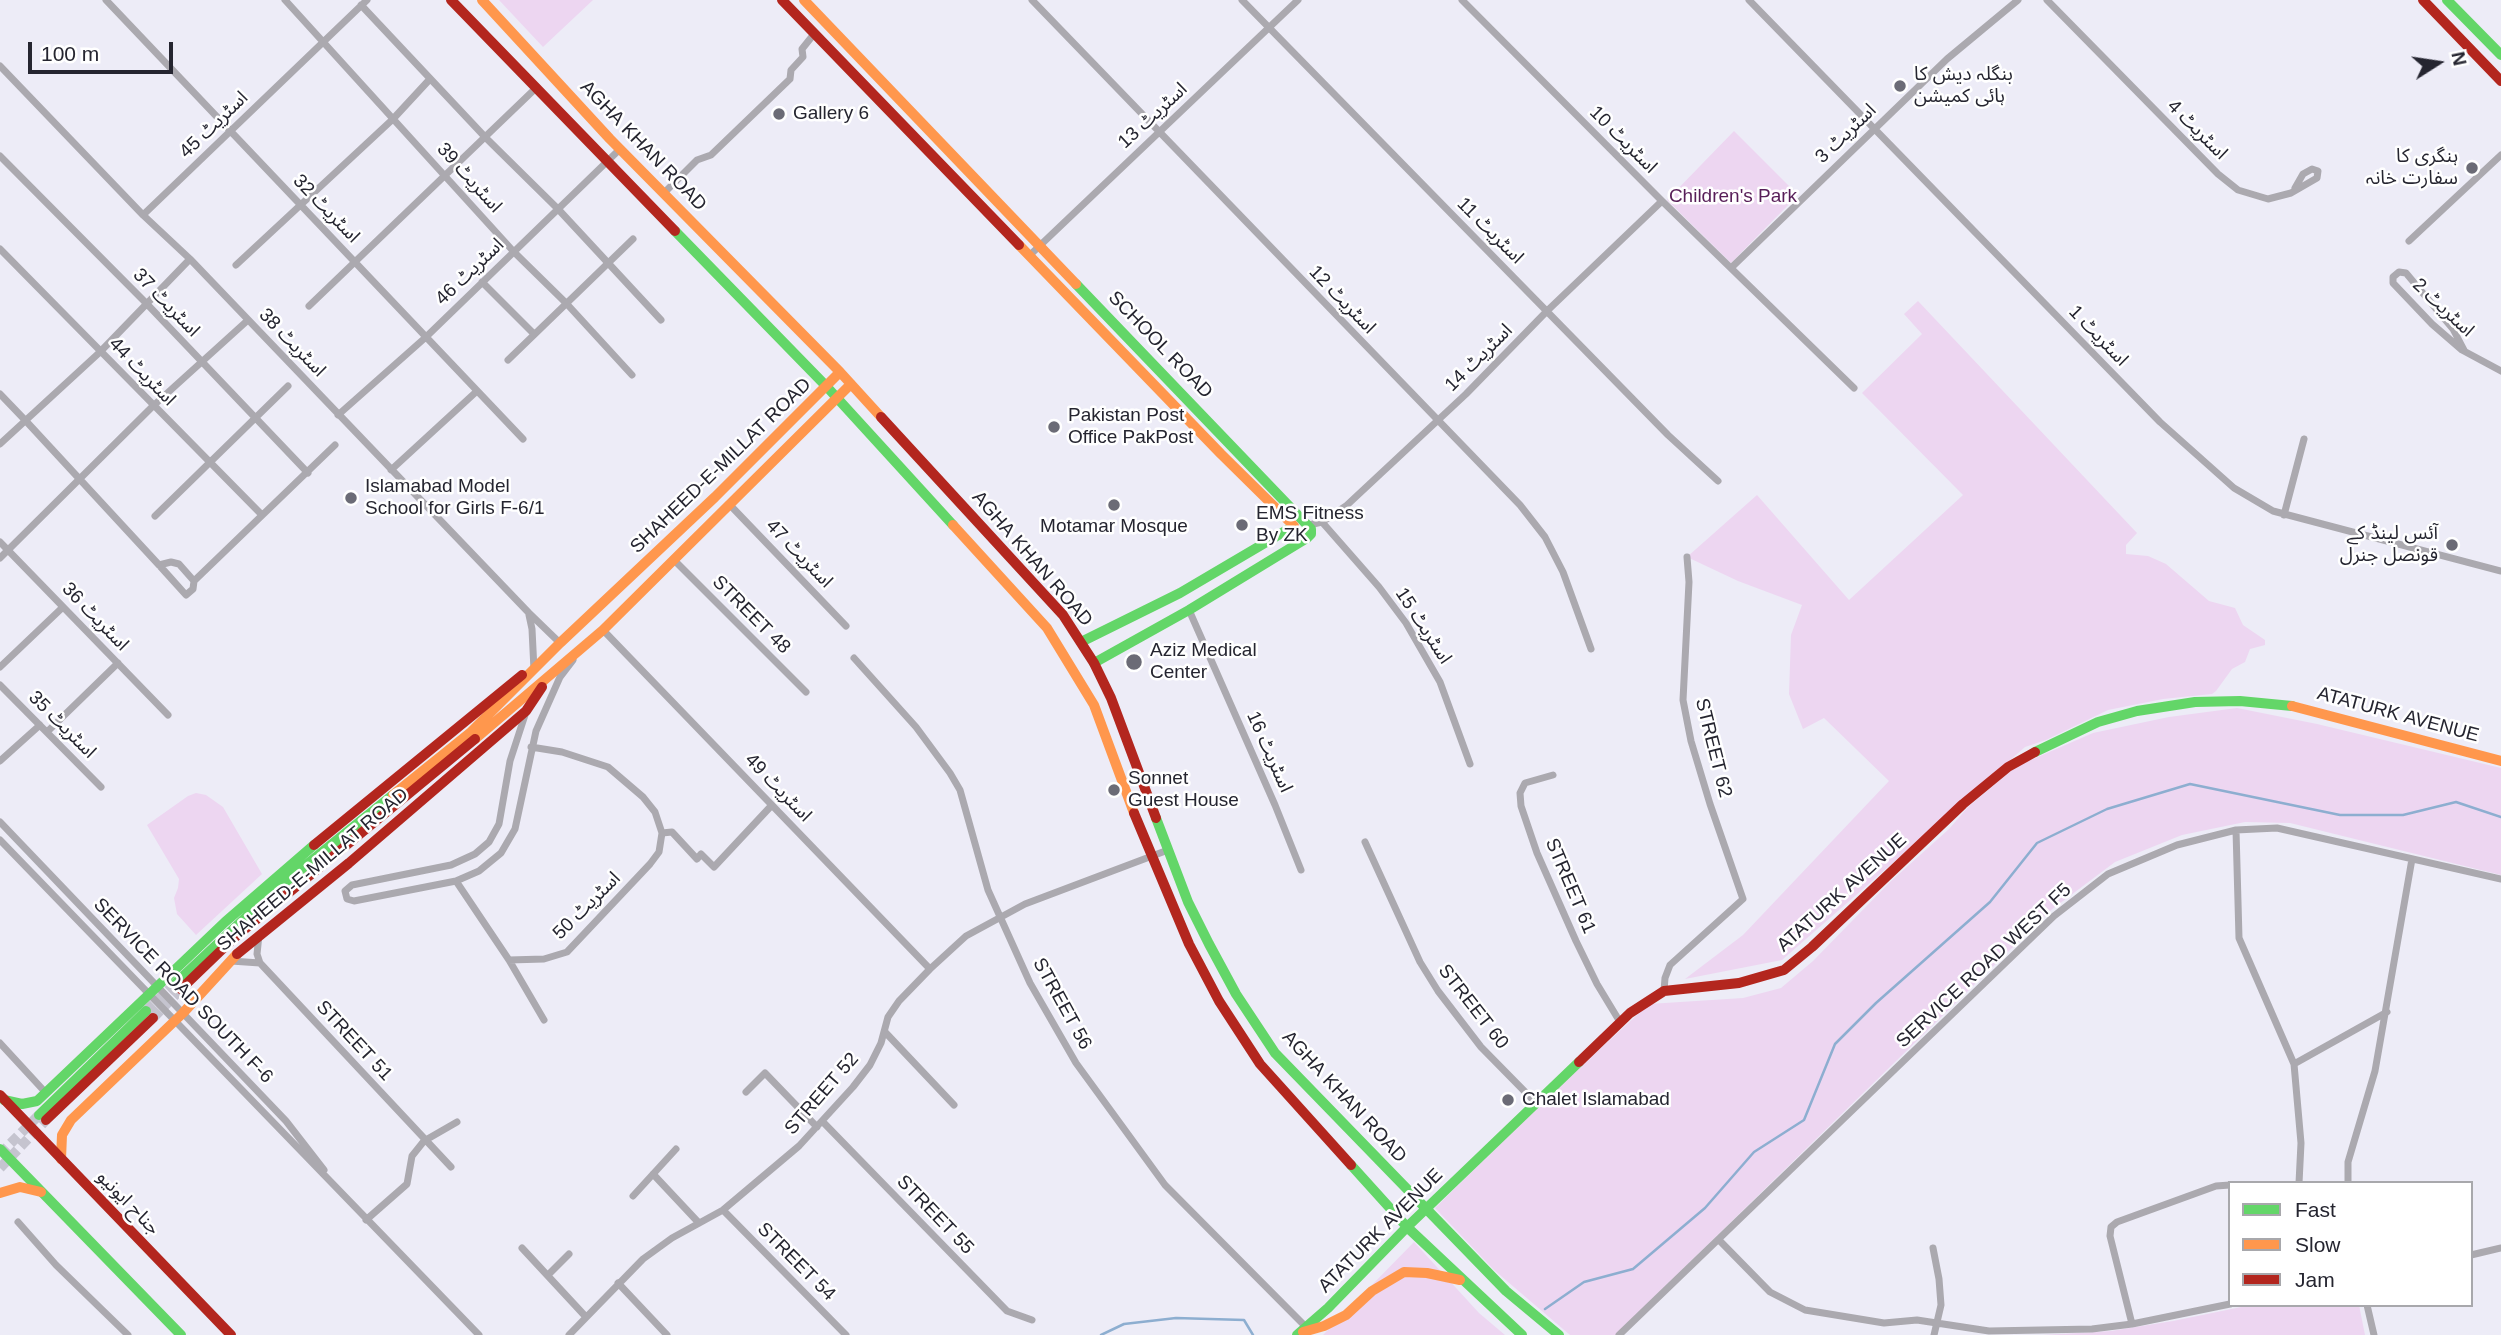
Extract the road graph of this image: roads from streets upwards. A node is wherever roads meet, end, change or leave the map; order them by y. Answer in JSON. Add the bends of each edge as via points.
{"nodes":[{"id":1,"x":106,"y":0,"type":"edge"},
{"id":2,"x":285,"y":0,"type":"edge"},
{"id":3,"x":452,"y":0,"type":"edge"},
{"id":4,"x":482,"y":0,"type":"edge"},
{"id":5,"x":804,"y":0,"type":"edge"},
{"id":6,"x":1032,"y":0,"type":"edge"},
{"id":7,"x":1241,"y":0,"type":"edge"},
{"id":8,"x":1298,"y":0,"type":"edge"},
{"id":9,"x":1462,"y":0,"type":"edge"},
{"id":10,"x":1749,"y":0,"type":"edge"},
{"id":11,"x":2018,"y":0,"type":"edge"},
{"id":12,"x":2047,"y":0,"type":"edge"},
{"id":13,"x":2423,"y":0,"type":"edge"},
{"id":14,"x":2447,"y":0,"type":"edge"},
{"id":15,"x":787,"y":2,"type":"edge"},
{"id":16,"x":364,"y":3,"type":"edge"},
{"id":17,"x":1268,"y":29,"type":"junction"},
{"id":18,"x":814,"y":34,"type":"junction"},
{"id":19,"x":322,"y":41,"type":"junction"},
{"id":20,"x":2501,"y":55,"type":"edge"},
{"id":21,"x":537,"y":60,"type":"junction"},
{"id":22,"x":0,"y":66,"type":"edge"},
{"id":23,"x":523,"y":73,"type":"junction"},
{"id":24,"x":430,"y":79,"type":"junction"},
{"id":25,"x":2501,"y":81,"type":"edge"},
{"id":26,"x":537,"y":88,"type":"junction"},
{"id":27,"x":393,"y":119,"type":"junction"},
{"id":28,"x":1873,"y":129,"type":"junction"},
{"id":29,"x":230,"y":131,"type":"junction"},
{"id":30,"x":1158,"y":132,"type":"junction"},
{"id":31,"x":486,"y":138,"type":"junction"},
{"id":32,"x":939,"y":141,"type":"junction"},
{"id":33,"x":620,"y":149,"type":"junction"},
{"id":34,"x":928,"y":151,"type":"junction"},
{"id":35,"x":2501,"y":155,"type":"edge"},
{"id":36,"x":0,"y":156,"type":"edge"},
{"id":37,"x":608,"y":161,"type":"junction"},
{"id":38,"x":445,"y":176,"type":"junction"},
{"id":39,"x":2295,"y":188,"type":"dead end"},
{"id":40,"x":664,"y":193,"type":"junction"},
{"id":41,"x":1662,"y":201,"type":"junction"},
{"id":42,"x":300,"y":206,"type":"junction"},
{"id":43,"x":558,"y":209,"type":"junction"},
{"id":44,"x":143,"y":215,"type":"junction"},
{"id":45,"x":633,"y":239,"type":"dead end"},
{"id":46,"x":2409,"y":241,"type":"dead end"},
{"id":47,"x":1040,"y":246,"type":"junction"},
{"id":48,"x":0,"y":249,"type":"edge"},
{"id":49,"x":514,"y":251,"type":"junction"},
{"id":50,"x":1030,"y":255,"type":"junction"},
{"id":51,"x":190,"y":259,"type":"junction"},
{"id":52,"x":355,"y":262,"type":"junction"},
{"id":53,"x":609,"y":264,"type":"junction"},
{"id":54,"x":236,"y":265,"type":"dead end"},
{"id":55,"x":1731,"y":268,"type":"junction"},
{"id":56,"x":482,"y":282,"type":"junction"},
{"id":57,"x":146,"y":303,"type":"junction"},
{"id":58,"x":566,"y":303,"type":"junction"},
{"id":59,"x":309,"y":306,"type":"dead end"},
{"id":60,"x":1547,"y":311,"type":"junction"},
{"id":61,"x":248,"y":320,"type":"junction"},
{"id":62,"x":661,"y":320,"type":"dead end"},
{"id":63,"x":534,"y":334,"type":"junction"},
{"id":64,"x":426,"y":337,"type":"junction"},
{"id":65,"x":2464,"y":350,"type":"dead end"},
{"id":66,"x":100,"y":352,"type":"junction"},
{"id":67,"x":508,"y":360,"type":"dead end"},
{"id":68,"x":202,"y":362,"type":"junction"},
{"id":69,"x":2501,"y":371,"type":"edge"},
{"id":70,"x":840,"y":372,"type":"junction"},
{"id":71,"x":632,"y":375,"type":"dead end"},
{"id":72,"x":851,"y":384,"type":"junction"},
{"id":73,"x":288,"y":387,"type":"dead end"},
{"id":74,"x":827,"y":387,"type":"junction"},
{"id":75,"x":1854,"y":388,"type":"dead end"},
{"id":76,"x":477,"y":391,"type":"junction"},
{"id":77,"x":0,"y":394,"type":"edge"},
{"id":78,"x":837,"y":399,"type":"junction"},
{"id":79,"x":153,"y":406,"type":"junction"},
{"id":80,"x":338,"y":415,"type":"junction"},
{"id":81,"x":255,"y":418,"type":"junction"},
{"id":82,"x":25,"y":420,"type":"junction"},
{"id":83,"x":1436,"y":420,"type":"junction"},
{"id":84,"x":523,"y":439,"type":"dead end"},
{"id":85,"x":2304,"y":439,"type":"dead end"},
{"id":86,"x":0,"y":443,"type":"edge"},
{"id":87,"x":335,"y":445,"type":"dead end"},
{"id":88,"x":208,"y":462,"type":"junction"},
{"id":89,"x":391,"y":470,"type":"junction"},
{"id":90,"x":308,"y":473,"type":"junction"},
{"id":91,"x":80,"y":480,"type":"junction"},
{"id":92,"x":1718,"y":481,"type":"dead end"},
{"id":93,"x":712,"y":499,"type":"junction"},
{"id":94,"x":727,"y":507,"type":"junction"},
{"id":95,"x":262,"y":515,"type":"junction"},
{"id":96,"x":2284,"y":515,"type":"junction"},
{"id":97,"x":155,"y":516,"type":"dead end"},
{"id":98,"x":1322,"y":522,"type":"junction"},
{"id":99,"x":1294,"y":526,"type":"junction"},
{"id":100,"x":1309,"y":526,"type":"junction"},
{"id":101,"x":1307,"y":538,"type":"junction"},
{"id":102,"x":0,"y":542,"type":"edge"},
{"id":103,"x":8,"y":551,"type":"junction"},
{"id":104,"x":1687,"y":557,"type":"dead end"},
{"id":105,"x":0,"y":558,"type":"edge"},
{"id":106,"x":674,"y":560,"type":"junction"},
{"id":107,"x":159,"y":565,"type":"junction"},
{"id":108,"x":2501,"y":571,"type":"edge"},
{"id":109,"x":194,"y":581,"type":"junction"},
{"id":110,"x":63,"y":607,"type":"junction"},
{"id":111,"x":1189,"y":610,"type":"junction"},
{"id":112,"x":529,"y":613,"type":"junction"},
{"id":113,"x":1063,"y":615,"type":"junction"},
{"id":114,"x":580,"y":625,"type":"junction"},
{"id":115,"x":846,"y":626,"type":"dead end"},
{"id":116,"x":1047,"y":628,"type":"junction"},
{"id":117,"x":603,"y":629,"type":"junction"},
{"id":118,"x":1082,"y":642,"type":"junction"},
{"id":119,"x":560,"y":643,"type":"junction"},
{"id":120,"x":588,"y":643,"type":"junction"},
{"id":121,"x":1591,"y":649,"type":"dead end"},
{"id":122,"x":854,"y":658,"type":"dead end"},
{"id":123,"x":118,"y":663,"type":"junction"},
{"id":124,"x":1094,"y":663,"type":"junction"},
{"id":125,"x":0,"y":667,"type":"edge"},
{"id":126,"x":534,"y":670,"type":"junction"},
{"id":127,"x":547,"y":678,"type":"junction"},
{"id":128,"x":0,"y":685,"type":"edge"},
{"id":129,"x":806,"y":692,"type":"dead end"},
{"id":130,"x":526,"y":711,"type":"junction"},
{"id":131,"x":168,"y":715,"type":"dead end"},
{"id":132,"x":40,"y":725,"type":"junction"},
{"id":133,"x":47,"y":732,"type":"junction"},
{"id":134,"x":531,"y":747,"type":"junction"},
{"id":135,"x":0,"y":761,"type":"edge"},
{"id":136,"x":2501,"y":761,"type":"edge"},
{"id":137,"x":1469,"y":764,"type":"dead end"},
{"id":138,"x":1553,"y":775,"type":"dead end"},
{"id":139,"x":101,"y":787,"type":"dead end"},
{"id":140,"x":772,"y":805,"type":"junction"},
{"id":141,"x":0,"y":822,"type":"edge"},
{"id":142,"x":2236,"y":830,"type":"junction"},
{"id":143,"x":662,"y":833,"type":"junction"},
{"id":144,"x":0,"y":840,"type":"edge"},
{"id":145,"x":1365,"y":842,"type":"dead end"},
{"id":146,"x":1168,"y":850,"type":"junction"},
{"id":147,"x":1152,"y":857,"type":"junction"},
{"id":148,"x":2412,"y":859,"type":"junction"},
{"id":149,"x":1301,"y":870,"type":"dead end"},
{"id":150,"x":2501,"y":879,"type":"edge"},
{"id":151,"x":456,"y":881,"type":"junction"},
{"id":152,"x":999,"y":916,"type":"junction"},
{"id":153,"x":259,"y":934,"type":"junction"},
{"id":154,"x":509,"y":960,"type":"junction"},
{"id":155,"x":231,"y":961,"type":"junction"},
{"id":156,"x":260,"y":963,"type":"junction"},
{"id":157,"x":930,"y":969,"type":"junction"},
{"id":158,"x":154,"y":991,"type":"junction"},
{"id":159,"x":1664,"y":991,"type":"junction"},
{"id":160,"x":2387,"y":1012,"type":"junction"},
{"id":161,"x":149,"y":1015,"type":"tunnel mouth"},
{"id":162,"x":179,"y":1016,"type":"junction"},
{"id":163,"x":544,"y":1020,"type":"dead end"},
{"id":164,"x":1620,"y":1022,"type":"junction"},
{"id":165,"x":884,"y":1032,"type":"junction"},
{"id":166,"x":0,"y":1042,"type":"edge"},
{"id":167,"x":2294,"y":1064,"type":"junction"},
{"id":168,"x":746,"y":1092,"type":"dead end"},
{"id":169,"x":46,"y":1093,"type":"junction"},
{"id":170,"x":2,"y":1098,"type":"edge"},
{"id":171,"x":1537,"y":1104,"type":"junction"},
{"id":172,"x":954,"y":1105,"type":"dead end"},
{"id":173,"x":42,"y":1118,"type":"tunnel mouth"},
{"id":174,"x":457,"y":1122,"type":"dead end"},
{"id":175,"x":820,"y":1124,"type":"junction"},
{"id":176,"x":424,"y":1141,"type":"junction"},
{"id":177,"x":0,"y":1149,"type":"edge"},
{"id":178,"x":676,"y":1149,"type":"dead end"},
{"id":179,"x":61,"y":1159,"type":"junction"},
{"id":180,"x":451,"y":1167,"type":"dead end"},
{"id":181,"x":653,"y":1174,"type":"junction"},
{"id":182,"x":2299,"y":1181,"type":"edge"},
{"id":183,"x":2348,"y":1181,"type":"edge"},
{"id":184,"x":2228,"y":1185,"type":"edge"},
{"id":185,"x":0,"y":1193,"type":"edge"},
{"id":186,"x":44,"y":1193,"type":"junction"},
{"id":187,"x":633,"y":1196,"type":"dead end"},
{"id":188,"x":723,"y":1210,"type":"junction"},
{"id":189,"x":1426,"y":1210,"type":"junction"},
{"id":190,"x":366,"y":1220,"type":"junction"},
{"id":191,"x":18,"y":1222,"type":"dead end"},
{"id":192,"x":698,"y":1223,"type":"junction"},
{"id":193,"x":1408,"y":1227,"type":"junction"},
{"id":194,"x":1719,"y":1240,"type":"junction"},
{"id":195,"x":523,"y":1248,"type":"dead end"},
{"id":196,"x":1933,"y":1248,"type":"dead end"},
{"id":197,"x":2501,"y":1248,"type":"edge"},
{"id":198,"x":569,"y":1255,"type":"dead end"},
{"id":199,"x":2473,"y":1255,"type":"edge"},
{"id":200,"x":548,"y":1275,"type":"junction"},
{"id":201,"x":1463,"y":1281,"type":"junction"},
{"id":202,"x":618,"y":1283,"type":"junction"},
{"id":203,"x":2228,"y":1304,"type":"edge"},
{"id":204,"x":2367,"y":1307,"type":"edge"},
{"id":205,"x":586,"y":1317,"type":"junction"},
{"id":206,"x":1032,"y":1320,"type":"dead end"},
{"id":207,"x":1936,"y":1324,"type":"junction"},
{"id":208,"x":2132,"y":1324,"type":"junction"},
{"id":209,"x":1301,"y":1331,"type":"edge"},
{"id":210,"x":128,"y":1335,"type":"edge"},
{"id":211,"x":181,"y":1335,"type":"edge"},
{"id":212,"x":232,"y":1335,"type":"edge"},
{"id":213,"x":479,"y":1335,"type":"edge"},
{"id":214,"x":569,"y":1335,"type":"edge"},
{"id":215,"x":667,"y":1335,"type":"edge"},
{"id":216,"x":846,"y":1335,"type":"edge"},
{"id":217,"x":1521,"y":1335,"type":"edge"},
{"id":218,"x":1559,"y":1335,"type":"edge"},
{"id":219,"x":1619,"y":1335,"type":"edge"},
{"id":220,"x":1934,"y":1335,"type":"edge"},
{"id":221,"x":2374,"y":1335,"type":"edge"}],
"edges":[{"from":1,"to":29,"type":"street","name":"اسٹریٹ 32"},
{"from":2,"to":19,"type":"street","name":"اسٹریٹ 39"},
{"from":3,"to":23,"type":"street","name":"AGHA KHAN ROAD"},
{"from":4,"to":21,"type":"street","name":"AGHA KHAN ROAD"},
{"from":5,"to":32,"type":"street","name":"SCHOOL ROAD"},
{"from":6,"to":30,"type":"street","name":"اسٹریٹ 12"},
{"from":7,"to":17,"type":"street","name":"اسٹریٹ 11"},
{"from":8,"to":17,"type":"street","name":"اسٹریٹ 13"},
{"from":9,"to":41,"type":"street","name":"اسٹریٹ 10"},
{"from":10,"to":28,"type":"street","name":"اسٹریٹ 1"},
{"from":11,"to":28,"type":"street","name":"اسٹریٹ 3"},
{"from":12,"to":39,"type":"street","name":"اسٹریٹ 4","via":[[2238,190],[2268,199],[2291,193],[2317,178],[2318,171],[2303,174]]},
{"from":13,"to":25,"type":"street"},
{"from":14,"to":20,"type":"street"},
{"from":15,"to":18,"type":"street","name":"SCHOOL ROAD"},
{"from":16,"to":19,"type":"street","name":"اسٹریٹ 45"},
{"from":16,"to":24,"type":"street"},
{"from":17,"to":30,"type":"street","name":"اسٹریٹ 13"},
{"from":17,"to":60,"type":"street","name":"اسٹریٹ 11"},
{"from":18,"to":34,"type":"street","name":"SCHOOL ROAD"},
{"from":18,"to":40,"type":"street","via":[[802,49],[803,58],[791,70],[790,79]]},
{"from":19,"to":27,"type":"street","name":"اسٹریٹ 39"},
{"from":19,"to":29,"type":"street","name":"اسٹریٹ 45"},
{"from":21,"to":23,"type":"street"},
{"from":21,"to":33,"type":"street","name":"AGHA KHAN ROAD"},
{"from":22,"to":44,"type":"street","name":"اسٹریٹ 38"},
{"from":23,"to":26,"type":"street","name":"AGHA KHAN ROAD"},
{"from":24,"to":27,"type":"street"},
{"from":24,"to":31,"type":"street"},
{"from":26,"to":31,"type":"street"},
{"from":26,"to":37,"type":"street","name":"AGHA KHAN ROAD"},
{"from":27,"to":38,"type":"street","name":"اسٹریٹ 39"},
{"from":27,"to":42,"type":"street"},
{"from":28,"to":55,"type":"street","name":"اسٹریٹ 3"},
{"from":28,"to":96,"type":"street","name":"اسٹریٹ 1","via":[[2190,450],[2234,488]]},
{"from":29,"to":42,"type":"street","name":"اسٹریٹ 32"},
{"from":29,"to":44,"type":"street","name":"اسٹریٹ 45"},
{"from":30,"to":47,"type":"street","name":"اسٹریٹ 13"},
{"from":30,"to":83,"type":"street","name":"اسٹریٹ 12"},
{"from":31,"to":38,"type":"street"},
{"from":31,"to":43,"type":"street"},
{"from":32,"to":34,"type":"street"},
{"from":32,"to":47,"type":"street","name":"SCHOOL ROAD"},
{"from":33,"to":37,"type":"street","name":"اسٹریٹ 46"},
{"from":33,"to":40,"type":"street","name":"AGHA KHAN ROAD"},
{"from":34,"to":50,"type":"street","name":"SCHOOL ROAD"},
{"from":35,"to":46,"type":"street"},
{"from":36,"to":57,"type":"street","name":"اسٹریٹ 37"},
{"from":37,"to":43,"type":"street","name":"اسٹریٹ 46"},
{"from":37,"to":74,"type":"street","name":"AGHA KHAN ROAD"},
{"from":38,"to":49,"type":"street","name":"اسٹریٹ 39"},
{"from":38,"to":52,"type":"street"},
{"from":40,"to":70,"type":"street","name":"AGHA KHAN ROAD"},
{"from":41,"to":55,"type":"street","name":"اسٹریٹ 10"},
{"from":41,"to":60,"type":"street","name":"اسٹریٹ 14"},
{"from":42,"to":52,"type":"street","name":"اسٹریٹ 32"},
{"from":42,"to":54,"type":"street"},
{"from":43,"to":49,"type":"street","name":"اسٹریٹ 46"},
{"from":43,"to":53,"type":"street"},
{"from":44,"to":51,"type":"street","name":"اسٹریٹ 38"},
{"from":45,"to":53,"type":"street"},
{"from":47,"to":50,"type":"street","name":"اسٹریٹ 13"},
{"from":47,"to":100,"type":"street","name":"SCHOOL ROAD"},
{"from":48,"to":66,"type":"street","name":"اسٹریٹ 44"},
{"from":49,"to":56,"type":"street","name":"اسٹریٹ 46"},
{"from":49,"to":58,"type":"street","name":"اسٹریٹ 39"},
{"from":50,"to":99,"type":"street","name":"SCHOOL ROAD"},
{"from":51,"to":57,"type":"street"},
{"from":51,"to":61,"type":"street","name":"اسٹریٹ 38"},
{"from":52,"to":59,"type":"street"},
{"from":52,"to":64,"type":"street","name":"اسٹریٹ 32"},
{"from":53,"to":58,"type":"street"},
{"from":53,"to":62,"type":"street"},
{"from":55,"to":75,"type":"street","name":"اسٹریٹ 10"},
{"from":56,"to":63,"type":"street"},
{"from":56,"to":64,"type":"street","name":"اسٹریٹ 46"},
{"from":57,"to":66,"type":"street"},
{"from":57,"to":68,"type":"street","name":"اسٹریٹ 37"},
{"from":58,"to":63,"type":"street"},
{"from":58,"to":71,"type":"street","name":"اسٹریٹ 39"},
{"from":60,"to":83,"type":"street","name":"اسٹریٹ 14"},
{"from":60,"to":92,"type":"street","name":"اسٹریٹ 11"},
{"from":61,"to":68,"type":"street"},
{"from":61,"to":80,"type":"street","name":"اسٹریٹ 38"},
{"from":63,"to":67,"type":"street"},
{"from":64,"to":76,"type":"street","name":"اسٹریٹ 32"},
{"from":64,"to":80,"type":"street","name":"اسٹریٹ 46"},
{"from":65,"to":69,"type":"street","name":"اسٹریٹ 2","via":[[2453,329],[2406,273],[2393,277],[2393,283],[2432,324],[2462,350]]},
{"from":66,"to":79,"type":"street","name":"اسٹریٹ 44"},
{"from":66,"to":82,"type":"street"},
{"from":68,"to":79,"type":"street"},
{"from":68,"to":81,"type":"street","name":"اسٹریٹ 37"},
{"from":70,"to":72,"type":"street","name":"AGHA KHAN ROAD"},
{"from":70,"to":74,"type":"street","name":"SHAHEED-E-MILLAT ROAD"},
{"from":72,"to":78,"type":"street","name":"SHAHEED-E-MILLAT ROAD"},
{"from":72,"to":113,"type":"street","name":"AGHA KHAN ROAD"},
{"from":73,"to":81,"type":"street"},
{"from":74,"to":78,"type":"street","name":"AGHA KHAN ROAD"},
{"from":74,"to":93,"type":"street","name":"SHAHEED-E-MILLAT ROAD"},
{"from":76,"to":84,"type":"street","name":"اسٹریٹ 32"},
{"from":76,"to":89,"type":"street"},
{"from":77,"to":82,"type":"street"},
{"from":78,"to":94,"type":"street","name":"SHAHEED-E-MILLAT ROAD"},
{"from":78,"to":116,"type":"street","name":"AGHA KHAN ROAD"},
{"from":79,"to":88,"type":"street","name":"اسٹریٹ 44"},
{"from":79,"to":91,"type":"street"},
{"from":80,"to":89,"type":"street","name":"اسٹریٹ 38"},
{"from":81,"to":88,"type":"street"},
{"from":81,"to":90,"type":"street","name":"اسٹریٹ 37"},
{"from":82,"to":86,"type":"street"},
{"from":82,"to":91,"type":"street"},
{"from":83,"to":98,"type":"street","name":"اسٹریٹ 14","via":[[1346,506]]},
{"from":83,"to":121,"type":"street","name":"اسٹریٹ 12","via":[[1520,505],[1545,537]]},
{"from":85,"to":96,"type":"street"},
{"from":87,"to":90,"type":"street"},
{"from":88,"to":95,"type":"street","name":"اسٹریٹ 44"},
{"from":88,"to":97,"type":"street"},
{"from":89,"to":112,"type":"street","name":"اسٹریٹ 38"},
{"from":90,"to":95,"type":"street"},
{"from":91,"to":103,"type":"street"},
{"from":91,"to":107,"type":"street"},
{"from":93,"to":94,"type":"street"},
{"from":93,"to":114,"type":"street","name":"SHAHEED-E-MILLAT ROAD"},
{"from":94,"to":106,"type":"street","name":"SHAHEED-E-MILLAT ROAD"},
{"from":94,"to":115,"type":"street","name":"اسٹریٹ 47"},
{"from":95,"to":109,"type":"street"},
{"from":96,"to":108,"type":"street","name":"اسٹریٹ 1"},
{"from":98,"to":100,"type":"street","name":"اسٹریٹ 14"},
{"from":98,"to":137,"type":"street","name":"اسٹریٹ 15","via":[[1406,623],[1440,682]]},
{"from":99,"to":100,"type":"street"},
{"from":99,"to":101,"type":"street","name":"SCHOOL ROAD"},
{"from":99,"to":118,"type":"street","via":[[1180,593]]},
{"from":100,"to":101,"type":"street"},
{"from":101,"to":111,"type":"street"},
{"from":102,"to":103,"type":"street","name":"اسٹریٹ 36"},
{"from":103,"to":105,"type":"street"},
{"from":103,"to":110,"type":"street","name":"اسٹریٹ 36"},
{"from":104,"to":159,"type":"street","name":"STREET 62","via":[[1683,701],[1710,804],[1743,899],[1670,965]]},
{"from":106,"to":117,"type":"street","name":"SHAHEED-E-MILLAT ROAD"},
{"from":106,"to":129,"type":"street","name":"STREET 48"},
{"from":107,"to":109,"type":"street","via":[[179,564]]},
{"from":107,"to":109,"type":"street","via":[[186,595]]},
{"from":110,"to":123,"type":"street","name":"اسٹریٹ 36"},
{"from":110,"to":125,"type":"street"},
{"from":111,"to":124,"type":"street"},
{"from":111,"to":149,"type":"street","name":"اسٹریٹ 16"},
{"from":112,"to":119,"type":"street","name":"اسٹریٹ 38"},
{"from":112,"to":126,"type":"street"},
{"from":113,"to":116,"type":"street"},
{"from":113,"to":118,"type":"street","name":"AGHA KHAN ROAD"},
{"from":114,"to":119,"type":"street","name":"SHAHEED-E-MILLAT ROAD"},
{"from":114,"to":120,"type":"street"},
{"from":116,"to":147,"type":"street","name":"AGHA KHAN ROAD","via":[[1094,705]]},
{"from":117,"to":120,"type":"street","name":"SHAHEED-E-MILLAT ROAD"},
{"from":117,"to":140,"type":"street","name":"اسٹریٹ 49"},
{"from":118,"to":124,"type":"street","name":"AGHA KHAN ROAD"},
{"from":119,"to":126,"type":"street","name":"SHAHEED-E-MILLAT ROAD"},
{"from":120,"to":127,"type":"street","name":"SHAHEED-E-MILLAT ROAD"},
{"from":120,"to":134,"type":"street","via":[[560,677]]},
{"from":122,"to":152,"type":"street","name":"STREET 56","via":[[916,727],[960,790]]},
{"from":123,"to":131,"type":"street","name":"اسٹریٹ 36"},
{"from":123,"to":133,"type":"street"},
{"from":124,"to":146,"type":"street","name":"AGHA KHAN ROAD"},
{"from":126,"to":127,"type":"street","name":"SHAHEED-E-MILLAT ROAD","via":[[470,733],[229,931],[179,986]]},
{"from":126,"to":158,"type":"street","name":"SHAHEED-E-MILLAT ROAD","via":[[518,677],[327,833]]},
{"from":127,"to":130,"type":"street","name":"SHAHEED-E-MILLAT ROAD"},
{"from":128,"to":132,"type":"street","name":"اسٹریٹ 35"},
{"from":130,"to":151,"type":"street","via":[[510,761],[499,824],[489,842],[451,865],[352,885],[345,891],[347,899],[354,901]]},
{"from":130,"to":153,"type":"street","name":"SHAHEED-E-MILLAT ROAD"},
{"from":132,"to":133,"type":"street","name":"اسٹریٹ 35"},
{"from":132,"to":135,"type":"street"},
{"from":133,"to":139,"type":"street","name":"اسٹریٹ 35"},
{"from":134,"to":143,"type":"street","via":[[608,766],[643,797],[655,812]]},
{"from":134,"to":151,"type":"street","via":[[521,810],[509,842],[490,863]]},
{"from":136,"to":159,"type":"street","name":"ATATURK AVENUE","via":[[2297,706],[2206,702],[2137,711],[2098,722],[2008,767],[1784,970],[1739,983]]},
{"from":138,"to":164,"type":"street","name":"STREET 61","via":[[1525,783],[1521,806],[1576,941]]},
{"from":140,"to":143,"type":"street","via":[[714,867],[701,854],[697,859],[672,832]]},
{"from":140,"to":157,"type":"street","name":"اسٹریٹ 49"},
{"from":141,"to":158,"type":"street","name":"SERVICE ROAD SOUTH F-6"},
{"from":142,"to":148,"type":"street","name":"SERVICE ROAD WEST F5","via":[[2277,828]]},
{"from":142,"to":167,"type":"street","via":[[2239,938]]},
{"from":142,"to":194,"type":"street","name":"SERVICE ROAD WEST F5","via":[[2177,845],[2108,874],[2054,916]]},
{"from":143,"to":154,"type":"street","name":"اسٹریٹ 50","via":[[659,852],[650,864],[567,952],[544,959]]},
{"from":144,"to":158,"type":"street","name":"SERVICE ROAD SOUTH F-6"},
{"from":145,"to":171,"type":"street","name":"STREET 60","via":[[1438,991],[1481,1047]]},
{"from":146,"to":147,"type":"street","name":"STREET 52"},
{"from":146,"to":189,"type":"street","name":"AGHA KHAN ROAD","via":[[1209,944],[1275,1053]]},
{"from":147,"to":152,"type":"street","name":"STREET 52"},
{"from":147,"to":193,"type":"street","name":"AGHA KHAN ROAD","via":[[1189,944],[1260,1064]]},
{"from":148,"to":150,"type":"street","name":"SERVICE ROAD WEST F5"},
{"from":148,"to":160,"type":"street"},
{"from":151,"to":154,"type":"street"},
{"from":152,"to":157,"type":"street","name":"STREET 52","via":[[966,936]]},
{"from":152,"to":209,"type":"street","name":"STREET 56","via":[[1055,1029],[1137,1148],[1165,1185]]},
{"from":153,"to":155,"type":"street","name":"SHAHEED-E-MILLAT ROAD"},
{"from":153,"to":156,"type":"street"},
{"from":154,"to":163,"type":"street"},
{"from":155,"to":156,"type":"street"},
{"from":155,"to":162,"type":"street","name":"SHAHEED-E-MILLAT ROAD"},
{"from":156,"to":176,"type":"street","name":"STREET 51"},
{"from":157,"to":165,"type":"street","name":"STREET 52","via":[[899,1001]]},
{"from":158,"to":162,"type":"street","name":"SERVICE ROAD SOUTH F-6"},
{"from":158,"to":169,"type":"street","name":"SHAHEED-E-MILLAT ROAD"},
{"from":159,"to":164,"type":"street","name":"ATATURK AVENUE"},
{"from":160,"to":167,"type":"street"},
{"from":160,"to":183,"type":"street","via":[[2348,1162]]},
{"from":161,"to":173,"type":"street"},
{"from":162,"to":179,"type":"street","name":"SHAHEED-E-MILLAT ROAD","via":[[71,1120],[62,1135]]},
{"from":162,"to":190,"type":"street","name":"SERVICE ROAD SOUTH F-6","via":[[286,1121]]},
{"from":164,"to":171,"type":"street","name":"ATATURK AVENUE"},
{"from":165,"to":172,"type":"street"},
{"from":165,"to":175,"type":"street","name":"STREET 52","via":[[870,1065]]},
{"from":166,"to":169,"type":"street"},
{"from":167,"to":182,"type":"street","via":[[2301,1143]]},
{"from":168,"to":175,"type":"street","name":"STREET 55","via":[[765,1073]]},
{"from":169,"to":170,"type":"street","name":"SHAHEED-E-MILLAT ROAD","via":[[30,1104]]},
{"from":170,"to":179,"type":"street","name":"جناح ایونیو"},
{"from":171,"to":189,"type":"street","name":"ATATURK AVENUE"},
{"from":174,"to":176,"type":"street"},
{"from":175,"to":188,"type":"street","name":"STREET 52","via":[[778,1166]]},
{"from":175,"to":206,"type":"street","name":"STREET 55","via":[[1007,1311]]},
{"from":176,"to":180,"type":"street","name":"STREET 51"},
{"from":176,"to":190,"type":"street","via":[[412,1156],[407,1184]]},
{"from":177,"to":186,"type":"street"},
{"from":178,"to":181,"type":"street"},
{"from":179,"to":212,"type":"street","name":"جناح ایونیو"},
{"from":181,"to":187,"type":"street"},
{"from":181,"to":192,"type":"street"},
{"from":184,"to":208,"type":"street","via":[[2203,1190],[2111,1227]]},
{"from":185,"to":186,"type":"street","via":[[20,1187]]},
{"from":186,"to":211,"type":"street"},
{"from":188,"to":192,"type":"street","name":"STREET 52"},
{"from":188,"to":216,"type":"street","name":"STREET 54"},
{"from":189,"to":193,"type":"street","name":"ATATURK AVENUE"},
{"from":189,"to":218,"type":"street","name":"AGHA KHAN ROAD","via":[[1506,1291]]},
{"from":190,"to":213,"type":"street","name":"SERVICE ROAD SOUTH F-6"},
{"from":191,"to":210,"type":"street"},
{"from":192,"to":202,"type":"street","name":"STREET 52","via":[[643,1259]]},
{"from":193,"to":201,"type":"street","name":"AGHA KHAN ROAD"},
{"from":193,"to":209,"type":"street","name":"ATATURK AVENUE"},
{"from":194,"to":207,"type":"street","via":[[1770,1292],[1805,1310],[1884,1323],[1917,1320]]},
{"from":194,"to":219,"type":"street","name":"SERVICE ROAD WEST F5"},
{"from":195,"to":200,"type":"street"},
{"from":196,"to":207,"type":"street","via":[[1941,1305]]},
{"from":197,"to":199,"type":"street"},
{"from":198,"to":200,"type":"street"},
{"from":200,"to":205,"type":"street"},
{"from":201,"to":209,"type":"street","via":[[1404,1272],[1372,1291],[1346,1315]]},
{"from":201,"to":217,"type":"street","name":"AGHA KHAN ROAD"},
{"from":202,"to":205,"type":"street","name":"STREET 52"},
{"from":202,"to":215,"type":"street"},
{"from":203,"to":208,"type":"street"},
{"from":204,"to":221,"type":"street"},
{"from":205,"to":214,"type":"street","name":"STREET 52"},
{"from":207,"to":208,"type":"street","via":[[1989,1331]]},
{"from":207,"to":220,"type":"street"}]}
